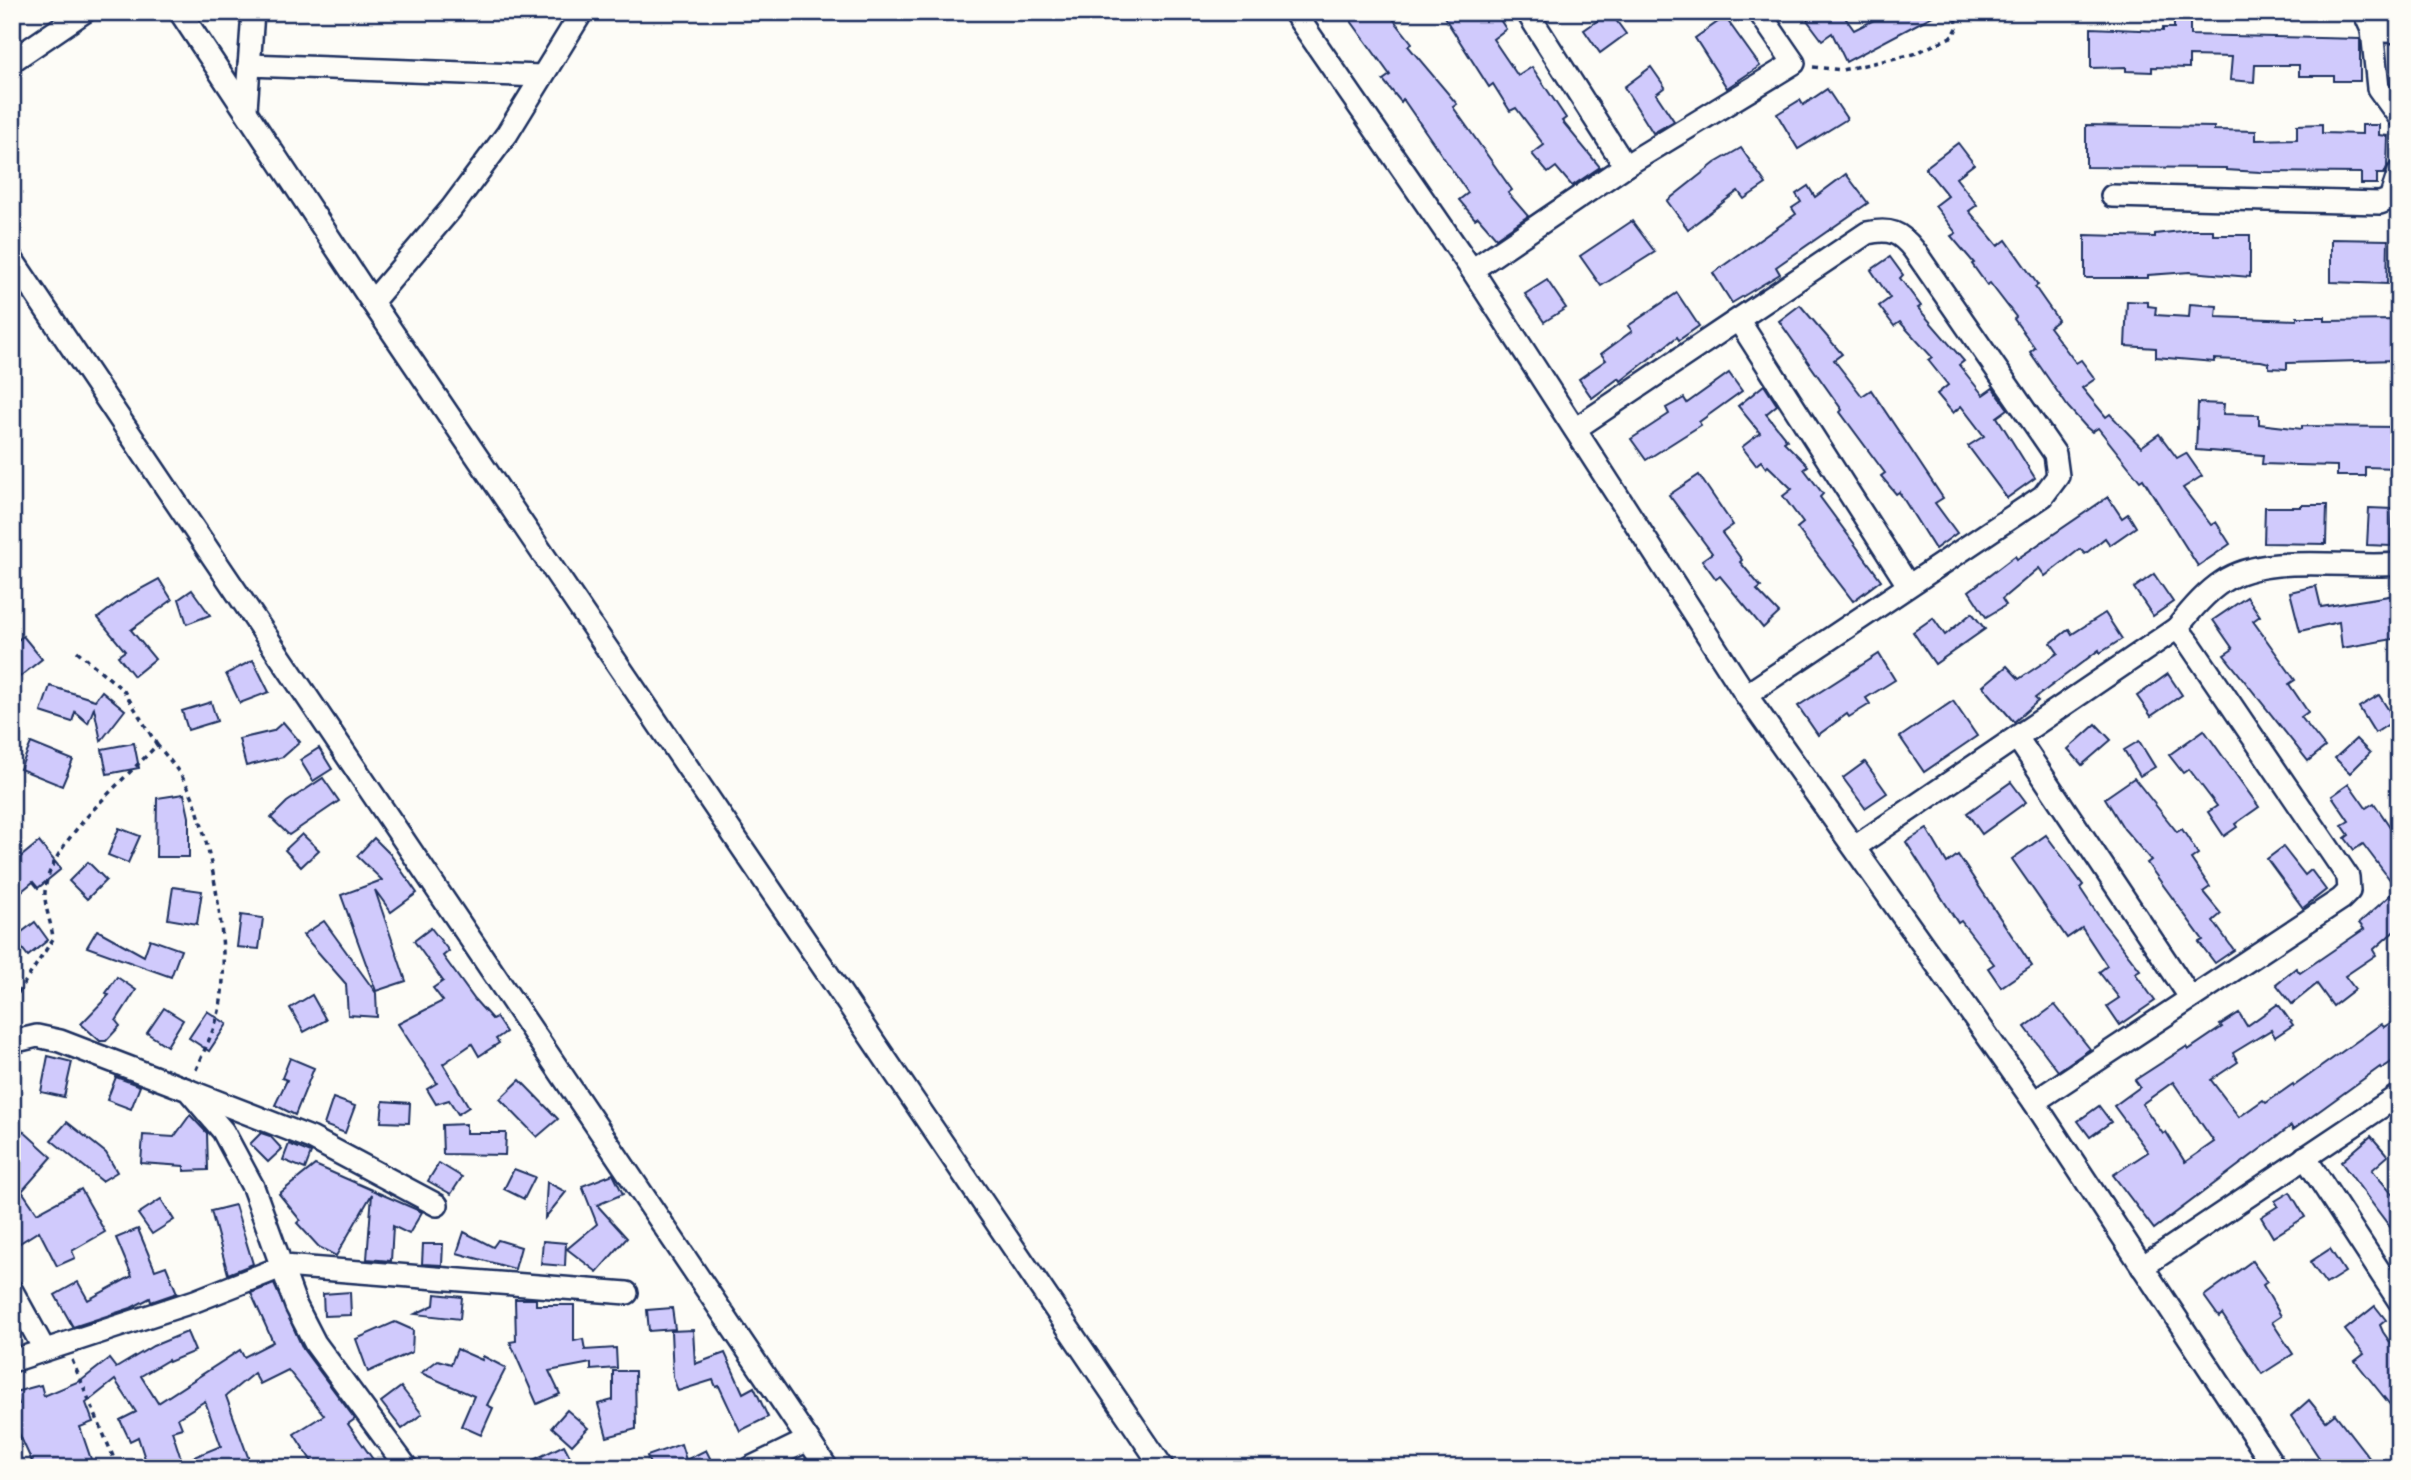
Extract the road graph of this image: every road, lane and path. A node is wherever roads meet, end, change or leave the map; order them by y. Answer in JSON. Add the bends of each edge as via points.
{"nodes":[{"id":1,"x":84,"y":12,"type":"edge"},
{"id":2,"x":180,"y":12,"type":"edge"},
{"id":3,"x":253,"y":12,"type":"edge"},
{"id":4,"x":582,"y":12,"type":"edge"},
{"id":5,"x":1527,"y":12,"type":"edge"},
{"id":6,"x":1759,"y":12,"type":"edge"},
{"id":7,"x":1956,"y":12,"type":"edge"},
{"id":8,"x":1300,"y":14,"type":"edge"},
{"id":9,"x":2368,"y":21,"type":"edge"},
{"id":10,"x":2399,"y":32,"type":"edge"},
{"id":11,"x":12,"y":61,"type":"edge"},
{"id":12,"x":1794,"y":63,"type":"junction"},
{"id":13,"x":249,"y":65,"type":"junction"},
{"id":14,"x":542,"y":76,"type":"junction"},
{"id":15,"x":246,"y":109,"type":"junction"},
{"id":16,"x":2399,"y":117,"type":"edge"},
{"id":17,"x":1625,"y":166,"type":"junction"},
{"id":18,"x":2399,"y":172,"type":"edge"},
{"id":19,"x":2112,"y":196,"type":"dead end"},
{"id":20,"x":12,"y":259,"type":"edge"},
{"id":21,"x":1472,"y":270,"type":"junction"},
{"id":22,"x":372,"y":302,"type":"junction"},
{"id":23,"x":1739,"y":321,"type":"junction"},
{"id":24,"x":1575,"y":429,"type":"junction"},
{"id":25,"x":2399,"y":564,"type":"edge"},
{"id":26,"x":1908,"y":585,"type":"junction"},
{"id":27,"x":2177,"y":628,"type":"junction"},
{"id":28,"x":78,"y":651,"type":"dead end"},
{"id":29,"x":1746,"y":695,"type":"junction"},
{"id":30,"x":2018,"y":739,"type":"junction"},
{"id":31,"x":157,"y":745,"type":"junction"},
{"id":32,"x":1855,"y":847,"type":"junction"},
{"id":33,"x":2190,"y":997,"type":"junction"},
{"id":34,"x":12,"y":1002,"type":"edge"},
{"id":35,"x":12,"y":1042,"type":"edge"},
{"id":36,"x":188,"y":1090,"type":"junction"},
{"id":37,"x":2399,"y":1095,"type":"edge"},
{"id":38,"x":2034,"y":1102,"type":"junction"},
{"id":39,"x":2305,"y":1157,"type":"junction"},
{"id":40,"x":437,"y":1205,"type":"dead end"},
{"id":41,"x":284,"y":1266,"type":"junction"},
{"id":42,"x":2142,"y":1267,"type":"junction"},
{"id":43,"x":12,"y":1291,"type":"edge"},
{"id":44,"x":627,"y":1293,"type":"dead end"},
{"id":45,"x":2399,"y":1301,"type":"edge"},
{"id":46,"x":54,"y":1346,"type":"junction"},
{"id":47,"x":12,"y":1361,"type":"edge"},
{"id":48,"x":808,"y":1440,"type":"junction"},
{"id":49,"x":118,"y":1468,"type":"edge"},
{"id":50,"x":407,"y":1468,"type":"edge"},
{"id":51,"x":750,"y":1468,"type":"edge"},
{"id":52,"x":827,"y":1468,"type":"edge"},
{"id":53,"x":1163,"y":1468,"type":"edge"},
{"id":54,"x":2275,"y":1468,"type":"edge"}],
"edges":[{"from":1,"to":11,"type":"street"},
{"from":2,"to":15,"type":"street"},
{"from":3,"to":13,"type":"street"},
{"from":4,"to":14,"type":"street"},
{"from":5,"to":17,"type":"street"},
{"from":6,"to":12,"type":"street"},
{"from":7,"to":12,"type":"path","via":[[1953,36],[1914,54],[1842,70]]},
{"from":8,"to":21,"type":"street"},
{"from":9,"to":10,"type":"street"},
{"from":9,"to":16,"type":"street","via":[[2378,88]]},
{"from":12,"to":17,"type":"street"},
{"from":13,"to":14,"type":"street"},
{"from":13,"to":15,"type":"street"},
{"from":14,"to":22,"type":"street","via":[[507,134],[459,198]]},
{"from":15,"to":22,"type":"street"},
{"from":17,"to":21,"type":"street"},
{"from":18,"to":19,"type":"street","via":[[2390,199],[2380,203]]},
{"from":20,"to":48,"type":"street"},
{"from":21,"to":24,"type":"street"},
{"from":22,"to":53,"type":"street"},
{"from":23,"to":24,"type":"street"},
{"from":23,"to":26,"type":"street"},
{"from":23,"to":26,"type":"street","via":[[1867,233],[1887,229],[1904,237],[1914,250],[2055,454],[2058,476],[2043,496]]},
{"from":24,"to":29,"type":"street"},
{"from":25,"to":27,"type":"street","via":[[2252,568],[2224,581],[2194,606]]},
{"from":26,"to":29,"type":"street"},
{"from":27,"to":30,"type":"street"},
{"from":27,"to":33,"type":"street","via":[[2348,877],[2349,891]]},
{"from":28,"to":31,"type":"path","via":[[124,691]]},
{"from":29,"to":32,"type":"street"},
{"from":30,"to":32,"type":"street"},
{"from":30,"to":33,"type":"street"},
{"from":31,"to":34,"type":"path","via":[[65,842],[48,873],[44,894],[53,939]]},
{"from":31,"to":36,"type":"path","via":[[177,767],[194,803],[219,903],[219,1011]]},
{"from":32,"to":38,"type":"street"},
{"from":33,"to":38,"type":"street"},
{"from":35,"to":36,"type":"street","via":[[37,1036],[60,1041]]},
{"from":36,"to":40,"type":"street","via":[[311,1138]]},
{"from":36,"to":41,"type":"street","via":[[223,1130],[253,1187]]},
{"from":37,"to":39,"type":"street"},
{"from":38,"to":42,"type":"street"},
{"from":39,"to":42,"type":"street"},
{"from":39,"to":45,"type":"street"},
{"from":41,"to":44,"type":"street"},
{"from":41,"to":46,"type":"street","via":[[195,1301]]},
{"from":41,"to":50,"type":"street","via":[[296,1306],[315,1343]]},
{"from":42,"to":54,"type":"street"},
{"from":43,"to":46,"type":"street"},
{"from":46,"to":47,"type":"street"},
{"from":46,"to":49,"type":"path"},
{"from":48,"to":51,"type":"street"},
{"from":48,"to":52,"type":"street"}]}
